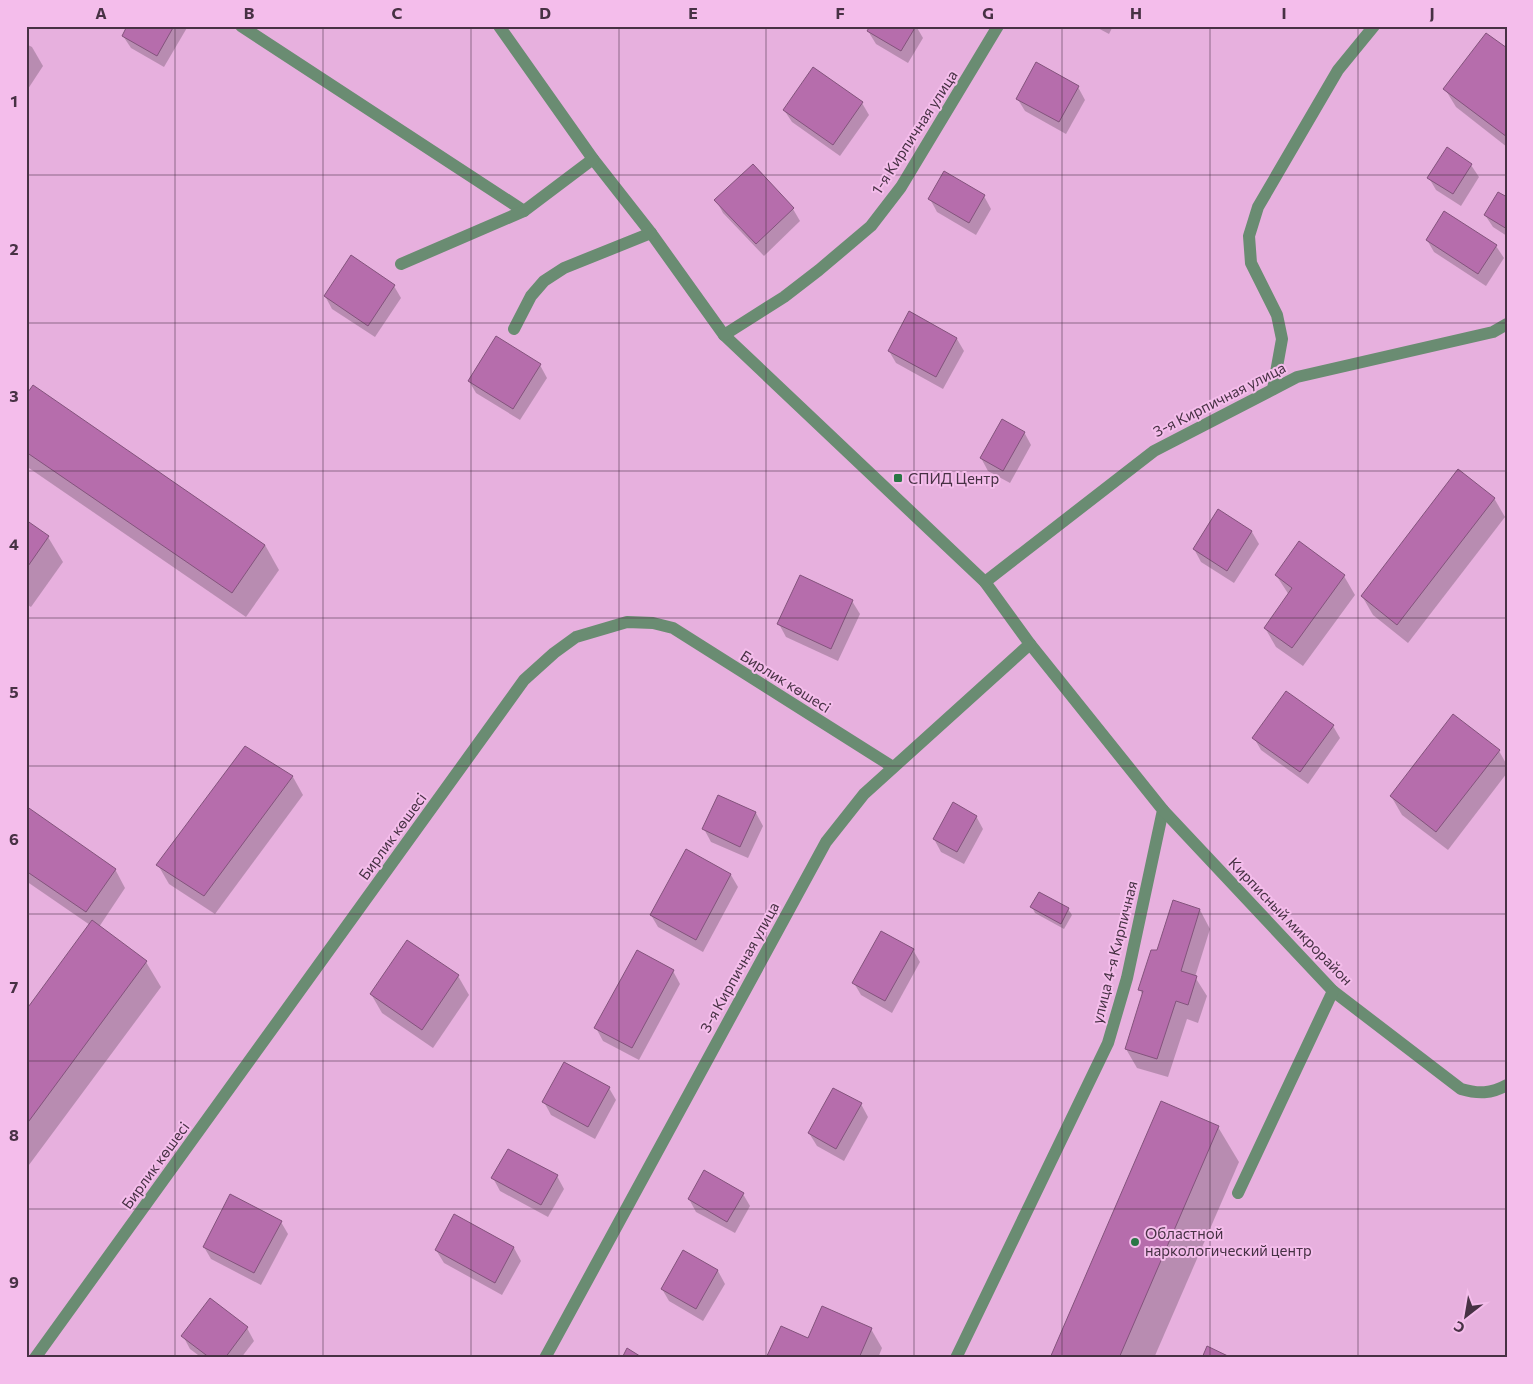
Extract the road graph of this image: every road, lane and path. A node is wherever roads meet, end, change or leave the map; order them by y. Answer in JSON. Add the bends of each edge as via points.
{"nodes":[{"id":1,"x":241,"y":26,"type":"edge"},
{"id":2,"x":499,"y":26,"type":"edge"},
{"id":3,"x":998,"y":26,"type":"edge"},
{"id":4,"x":1374,"y":26,"type":"edge"},
{"id":5,"x":593,"y":159,"type":"junction"},
{"id":6,"x":524,"y":211,"type":"junction"},
{"id":7,"x":651,"y":233,"type":"junction"},
{"id":8,"x":401,"y":264,"type":"dead end"},
{"id":9,"x":1507,"y":324,"type":"edge"},
{"id":10,"x":514,"y":329,"type":"dead end"},
{"id":11,"x":724,"y":335,"type":"junction"},
{"id":12,"x":1273,"y":390,"type":"junction"},
{"id":13,"x":985,"y":582,"type":"junction"},
{"id":14,"x":1030,"y":644,"type":"junction"},
{"id":15,"x":892,"y":767,"type":"junction"},
{"id":16,"x":1163,"y":810,"type":"junction"},
{"id":17,"x":1333,"y":991,"type":"junction"},
{"id":18,"x":1507,"y":1084,"type":"edge"},
{"id":19,"x":1238,"y":1193,"type":"dead end"},
{"id":20,"x":35,"y":1358,"type":"edge"},
{"id":21,"x":545,"y":1358,"type":"edge"},
{"id":22,"x":956,"y":1358,"type":"edge"}],
"edges":[{"from":1,"to":6,"type":"street"},
{"from":2,"to":5,"type":"street"},
{"from":3,"to":11,"type":"street","name":"1-я Кирпичная улица","via":[[901,187],[871,226],[784,297]]},
{"from":4,"to":12,"type":"street","via":[[1338,70],[1258,207],[1249,236],[1252,263],[1276,315],[1282,339]]},
{"from":5,"to":6,"type":"street"},
{"from":5,"to":7,"type":"street"},
{"from":6,"to":8,"type":"street"},
{"from":7,"to":10,"type":"street","via":[[564,268],[544,281]]},
{"from":7,"to":11,"type":"street"},
{"from":9,"to":12,"type":"street","name":"3-я Кирпичная улица","via":[[1493,332],[1297,377]]},
{"from":11,"to":13,"type":"street"},
{"from":12,"to":13,"type":"street","name":"3-я Кирпичная улица","via":[[1154,451]]},
{"from":13,"to":14,"type":"street"},
{"from":14,"to":15,"type":"street","name":"3-я Кирпичная улица"},
{"from":14,"to":16,"type":"street"},
{"from":15,"to":20,"type":"street","name":"Бирлик көшесі","via":[[673,628],[627,622],[576,637],[524,680]]},
{"from":15,"to":21,"type":"street","name":"3-я Кирпичная улица","via":[[864,794],[826,842]]},
{"from":16,"to":17,"type":"street","name":"Кирписный микрорайон"},
{"from":16,"to":22,"type":"street","name":"улица 4-я Кирпичная","via":[[1127,978],[1108,1043]]},
{"from":17,"to":18,"type":"street","name":"Кирписный микрорайон","via":[[1461,1089],[1476,1094],[1489,1093]]},
{"from":17,"to":19,"type":"street"}]}
